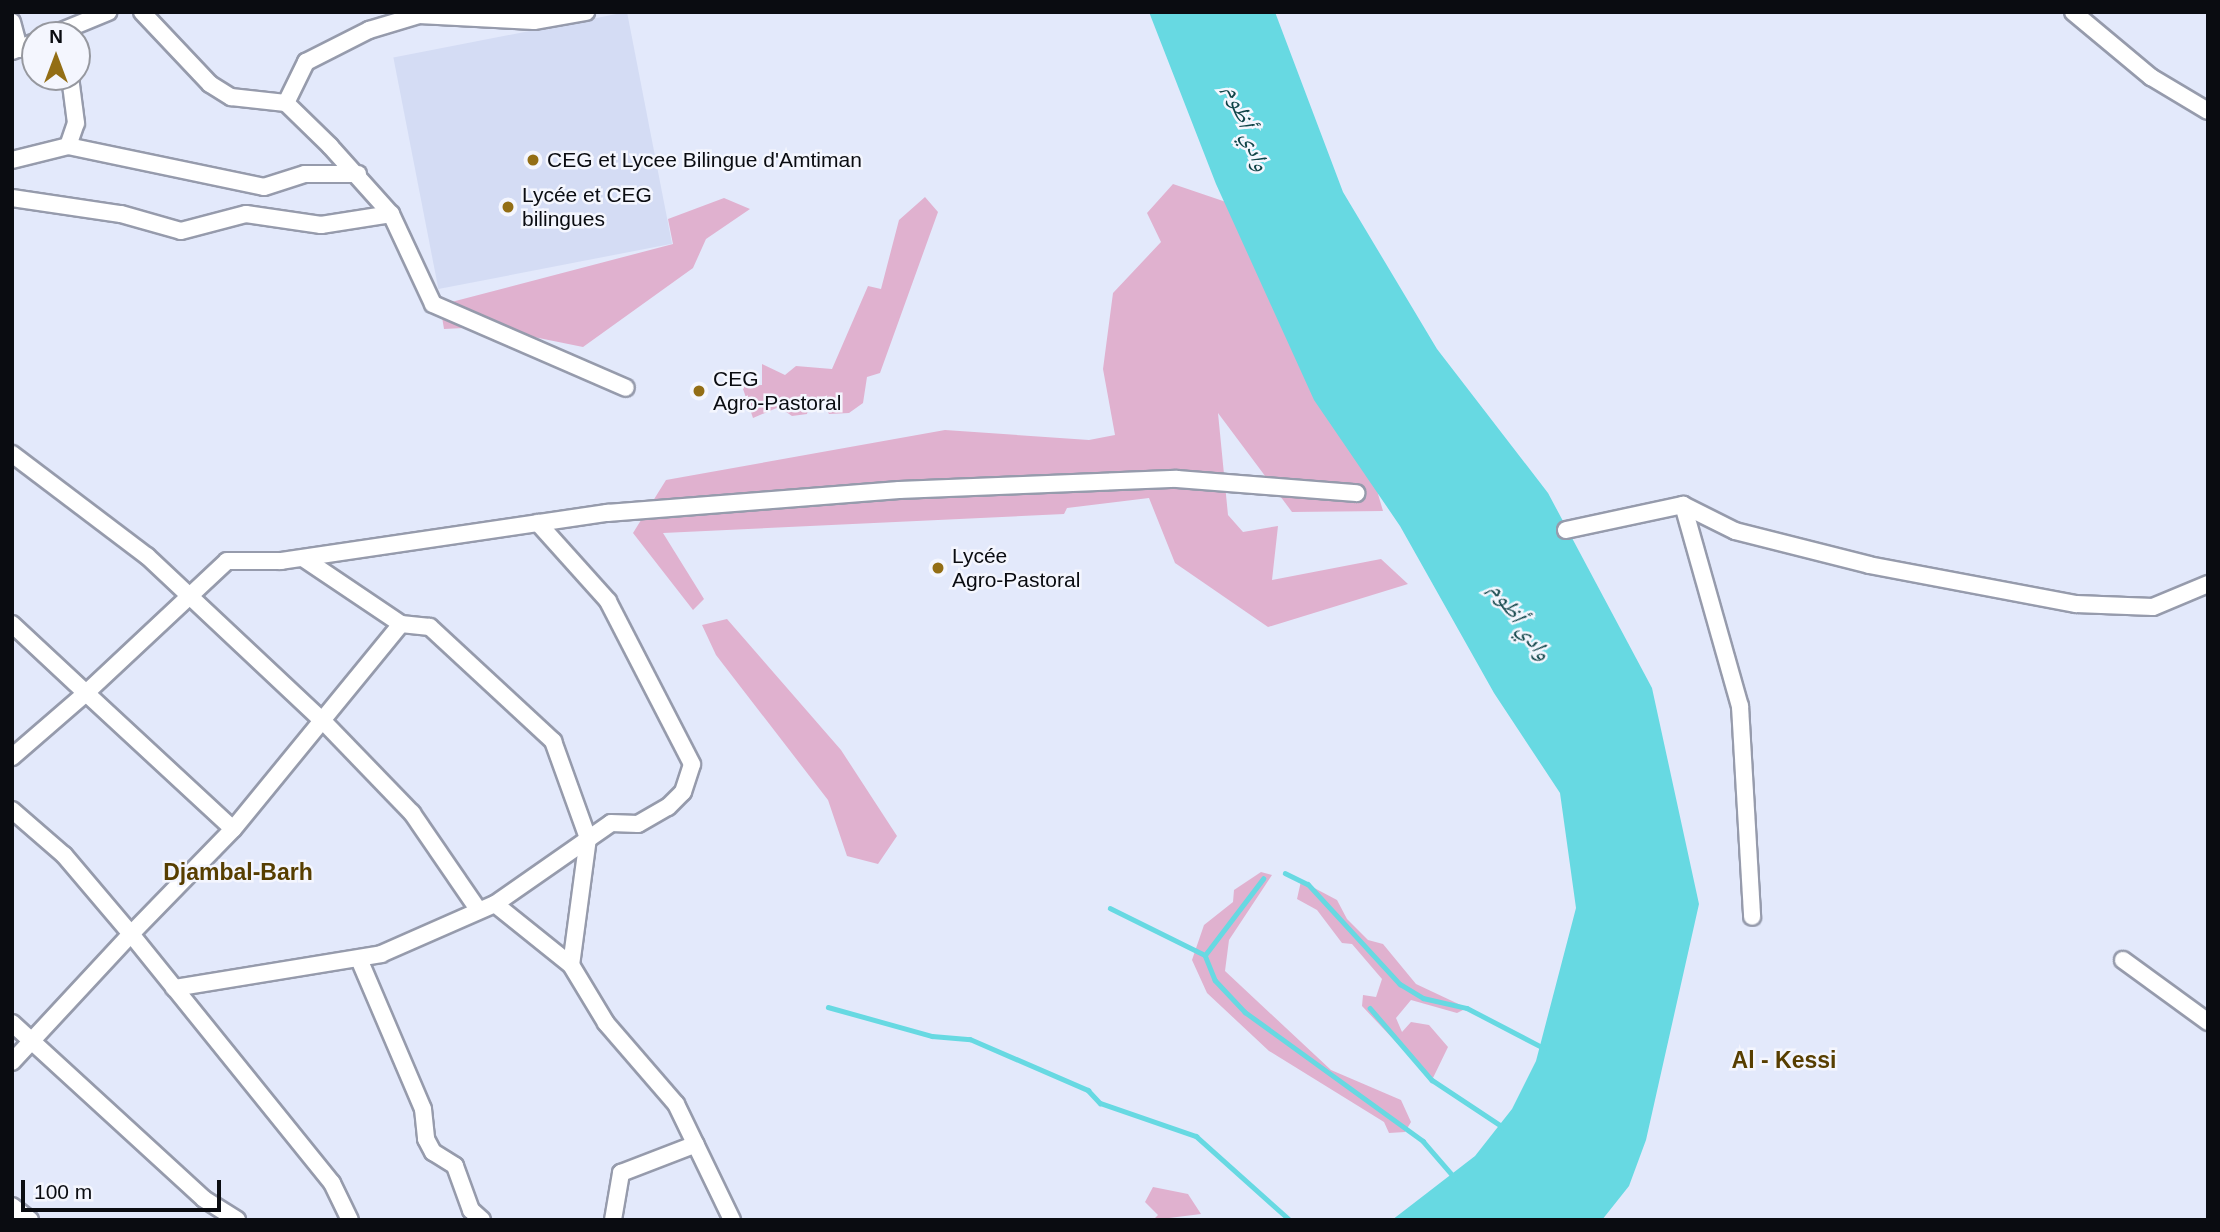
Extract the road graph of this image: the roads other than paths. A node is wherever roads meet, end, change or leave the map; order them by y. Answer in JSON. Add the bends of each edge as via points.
{"nodes":[{"id":1,"x":108,"y":12,"type":"edge"},
{"id":2,"x":142,"y":12,"type":"edge"},
{"id":3,"x":586,"y":12,"type":"edge"},
{"id":4,"x":2073,"y":12,"type":"edge"},
{"id":5,"x":86,"y":21,"type":"edge"},
{"id":6,"x":12,"y":22,"type":"edge"},
{"id":7,"x":16,"y":50,"type":"edge"},
{"id":8,"x":72,"y":91,"type":"edge"},
{"id":9,"x":286,"y":103,"type":"junction"},
{"id":10,"x":2208,"y":111,"type":"edge"},
{"id":11,"x":68,"y":146,"type":"junction"},
{"id":12,"x":12,"y":160,"type":"edge"},
{"id":13,"x":358,"y":174,"type":"junction"},
{"id":14,"x":12,"y":198,"type":"edge"},
{"id":15,"x":391,"y":214,"type":"junction"},
{"id":16,"x":626,"y":388,"type":"dead end"},
{"id":17,"x":12,"y":454,"type":"edge"},
{"id":18,"x":1356,"y":493,"type":"dead end"},
{"id":19,"x":1683,"y":505,"type":"junction"},
{"id":20,"x":538,"y":523,"type":"junction"},
{"id":21,"x":1566,"y":530,"type":"dead end"},
{"id":22,"x":303,"y":558,"type":"junction"},
{"id":23,"x":2208,"y":584,"type":"edge"},
{"id":24,"x":190,"y":595,"type":"junction"},
{"id":25,"x":12,"y":624,"type":"edge"},
{"id":26,"x":401,"y":624,"type":"junction"},
{"id":27,"x":86,"y":693,"type":"junction"},
{"id":28,"x":324,"y":722,"type":"junction"},
{"id":29,"x":12,"y":758,"type":"edge"},
{"id":30,"x":12,"y":810,"type":"edge"},
{"id":31,"x":233,"y":829,"type":"junction"},
{"id":32,"x":588,"y":838,"type":"junction"},
{"id":33,"x":495,"y":904,"type":"junction"},
{"id":34,"x":477,"y":908,"type":"junction"},
{"id":35,"x":1752,"y":917,"type":"dead end"},
{"id":36,"x":131,"y":934,"type":"junction"},
{"id":37,"x":359,"y":959,"type":"junction"},
{"id":38,"x":2123,"y":960,"type":"dead end"},
{"id":39,"x":571,"y":965,"type":"junction"},
{"id":40,"x":174,"y":988,"type":"junction"},
{"id":41,"x":2208,"y":1022,"type":"edge"},
{"id":42,"x":12,"y":1023,"type":"edge"},
{"id":43,"x":33,"y":1041,"type":"junction"},
{"id":44,"x":12,"y":1062,"type":"edge"},
{"id":45,"x":696,"y":1144,"type":"junction"},
{"id":46,"x":12,"y":1206,"type":"edge"},
{"id":47,"x":211,"y":1213,"type":"edge"},
{"id":48,"x":726,"y":1219,"type":"edge"},
{"id":49,"x":30,"y":1220,"type":"edge"},
{"id":50,"x":237,"y":1220,"type":"edge"},
{"id":51,"x":350,"y":1220,"type":"edge"},
{"id":52,"x":482,"y":1220,"type":"edge"},
{"id":53,"x":612,"y":1220,"type":"edge"}],
"edges":[{"from":1,"to":5,"type":"street"},
{"from":2,"to":9,"type":"street","via":[[231,97]]},
{"from":3,"to":9,"type":"street","via":[[534,21],[419,15],[369,30],[306,62]]},
{"from":4,"to":10,"type":"street","via":[[2151,77]]},
{"from":6,"to":7,"type":"street"},
{"from":8,"to":11,"type":"street","via":[[76,123]]},
{"from":9,"to":13,"type":"street"},
{"from":11,"to":12,"type":"street"},
{"from":11,"to":13,"type":"street","via":[[264,187],[305,174]]},
{"from":13,"to":15,"type":"street"},
{"from":14,"to":15,"type":"street","via":[[121,214],[181,231],[246,214],[321,225]]},
{"from":15,"to":16,"type":"street","via":[[433,304]]},
{"from":17,"to":24,"type":"street"},
{"from":18,"to":20,"type":"street","via":[[1177,478],[899,490]]},
{"from":19,"to":21,"type":"street"},
{"from":19,"to":23,"type":"street","via":[[1735,531],[2076,604],[2153,607]]},
{"from":19,"to":35,"type":"street","via":[[1740,706]]},
{"from":20,"to":22,"type":"street"},
{"from":20,"to":32,"type":"street","via":[[608,601],[691,752],[688,779],[676,801],[638,824],[611,823]]},
{"from":22,"to":24,"type":"street","via":[[219,563]]},
{"from":22,"to":26,"type":"street"},
{"from":24,"to":27,"type":"street"},
{"from":24,"to":28,"type":"street"},
{"from":25,"to":27,"type":"street"},
{"from":26,"to":28,"type":"street"},
{"from":26,"to":32,"type":"street","via":[[430,627],[553,740]]},
{"from":27,"to":29,"type":"street"},
{"from":27,"to":31,"type":"street"},
{"from":28,"to":31,"type":"street"},
{"from":28,"to":34,"type":"street","via":[[412,813]]},
{"from":30,"to":36,"type":"street","via":[[64,855]]},
{"from":31,"to":36,"type":"street"},
{"from":32,"to":33,"type":"street"},
{"from":32,"to":39,"type":"street"},
{"from":33,"to":34,"type":"street"},
{"from":33,"to":39,"type":"street"},
{"from":34,"to":37,"type":"street"},
{"from":36,"to":40,"type":"street"},
{"from":36,"to":43,"type":"street"},
{"from":37,"to":40,"type":"street"},
{"from":37,"to":52,"type":"street","via":[[422,1109],[426,1139],[433,1152],[456,1166],[471,1210]]},
{"from":38,"to":41,"type":"street"},
{"from":39,"to":45,"type":"street","via":[[606,1023],[676,1104]]},
{"from":40,"to":51,"type":"street","via":[[332,1182]]},
{"from":42,"to":43,"type":"street"},
{"from":43,"to":44,"type":"street"},
{"from":43,"to":47,"type":"street"},
{"from":45,"to":48,"type":"street"},
{"from":45,"to":53,"type":"street","via":[[621,1173]]},
{"from":46,"to":49,"type":"street"},
{"from":47,"to":50,"type":"street"}]}
